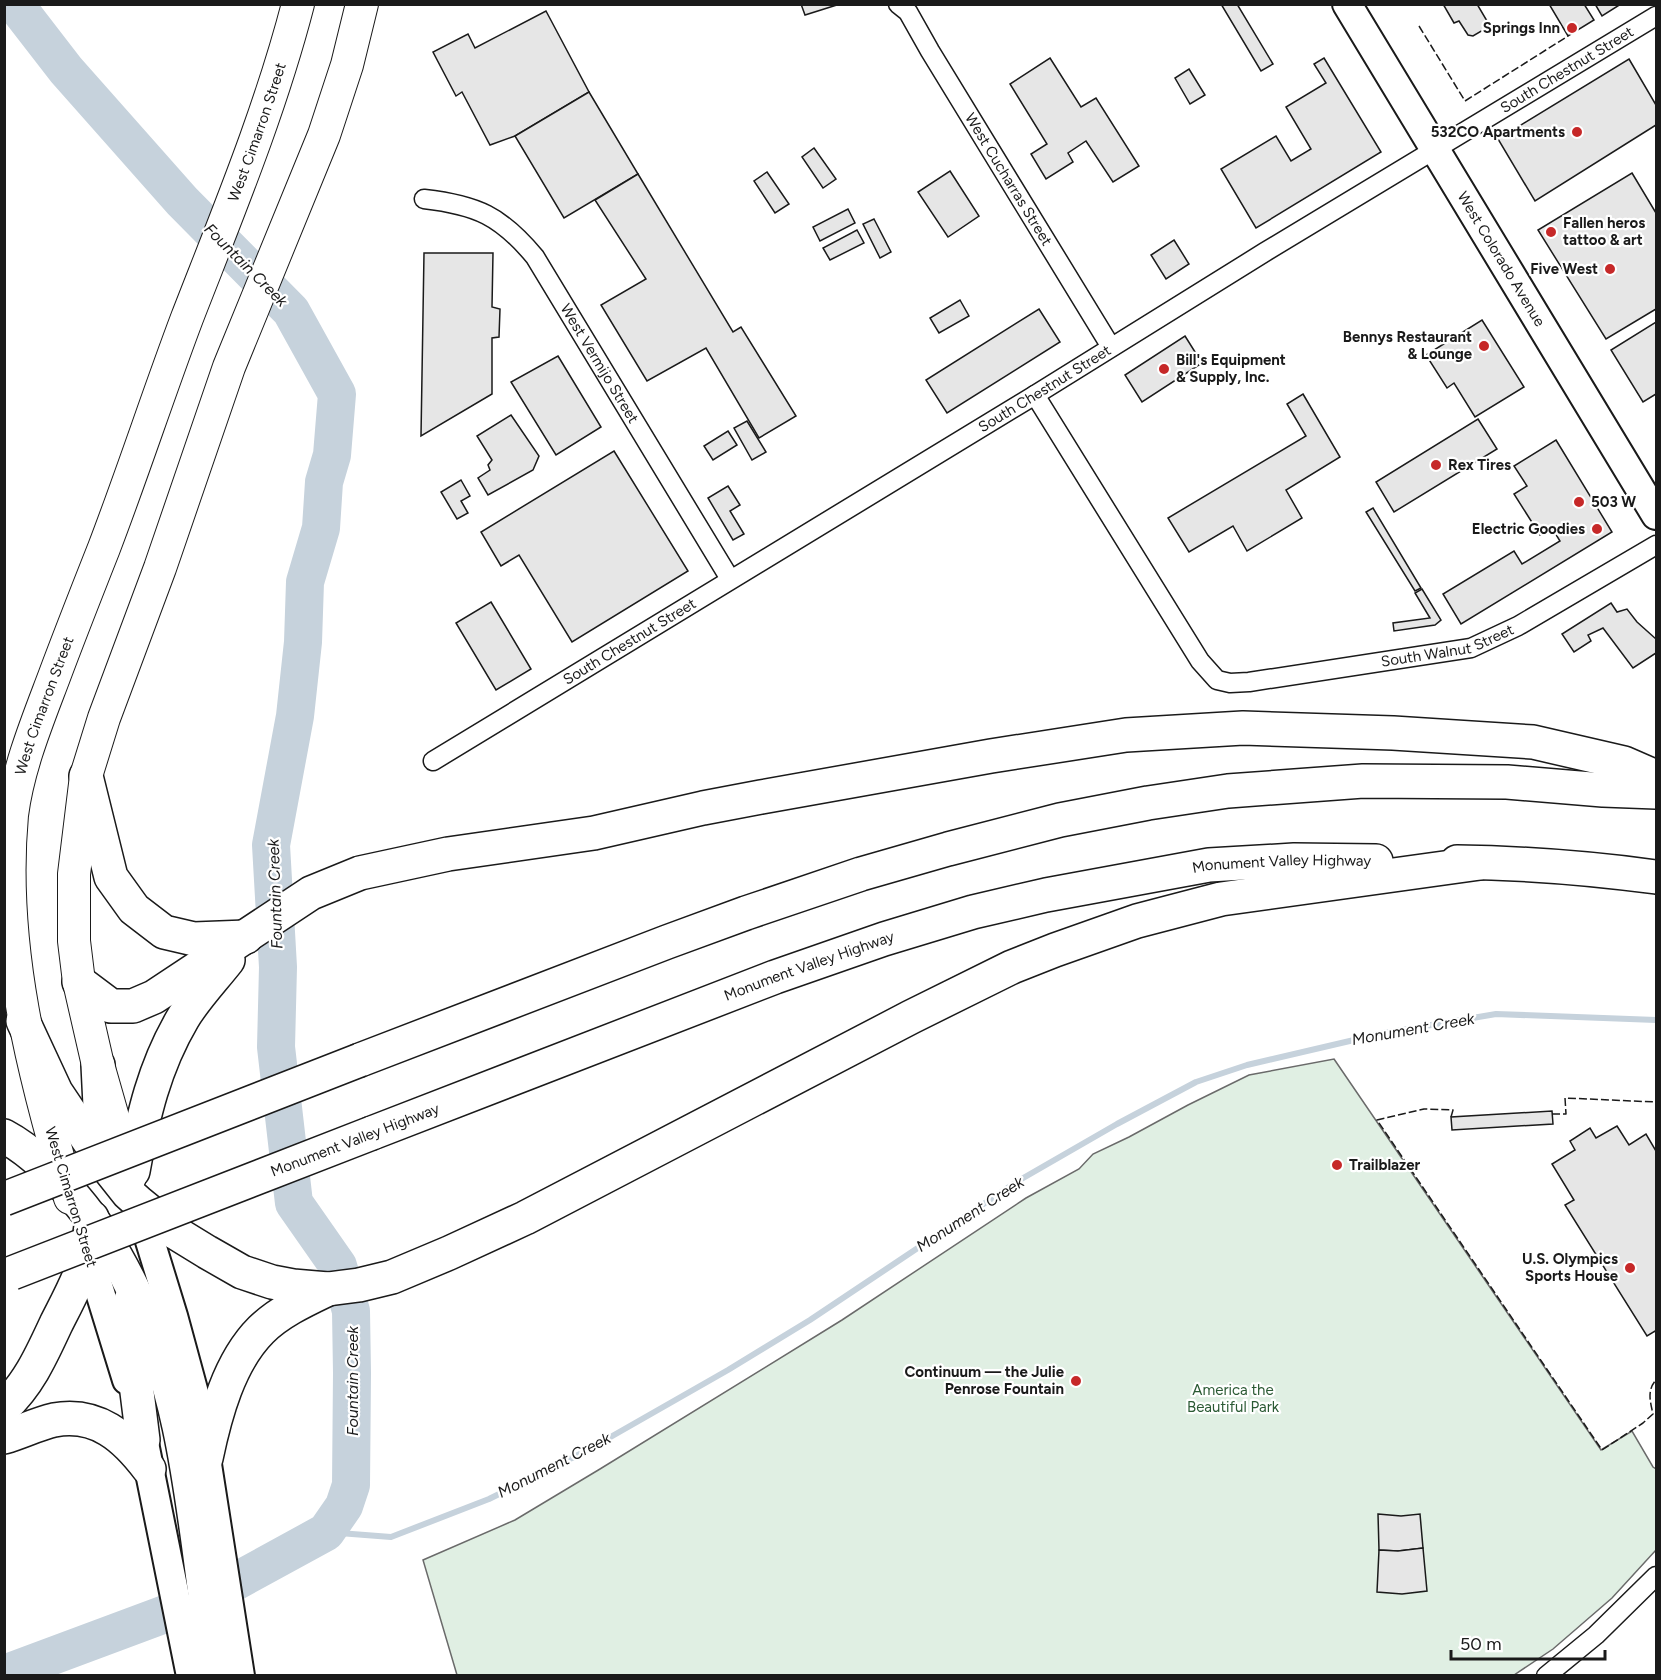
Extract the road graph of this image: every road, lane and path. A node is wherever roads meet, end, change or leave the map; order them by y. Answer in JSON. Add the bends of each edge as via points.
{"nodes":[{"id":1,"x":298,"y":4,"type":"edge"},
{"id":2,"x":362,"y":4,"type":"edge"},
{"id":3,"x":1347,"y":4,"type":"edge"},
{"id":4,"x":904,"y":7,"type":"edge"},
{"id":5,"x":1656,"y":16,"type":"edge"},
{"id":6,"x":1435,"y":150,"type":"junction"},
{"id":7,"x":424,"y":199,"type":"dead end"},
{"id":8,"x":1111,"y":346,"type":"junction"},
{"id":9,"x":1035,"y":395,"type":"junction"},
{"id":10,"x":1656,"y":515,"type":"edge"},
{"id":11,"x":1656,"y":545,"type":"edge"},
{"id":12,"x":730,"y":579,"type":"junction"},
{"id":13,"x":433,"y":761,"type":"dead end"},
{"id":14,"x":86,"y":776,"type":"junction"},
{"id":15,"x":1656,"y":777,"type":"edge"},
{"id":16,"x":1656,"y":792,"type":"edge"},
{"id":17,"x":1480,"y":863,"type":"junction"},
{"id":18,"x":1656,"y":877,"type":"edge"},
{"id":19,"x":6,"y":878,"type":"edge"},
{"id":20,"x":224,"y":951,"type":"junction"},
{"id":21,"x":79,"y":982,"type":"junction"},
{"id":22,"x":23,"y":1021,"type":"junction"},
{"id":23,"x":98,"y":1065,"type":"junction"},
{"id":24,"x":4,"y":1136,"type":"edge"},
{"id":25,"x":101,"y":1159,"type":"junction"},
{"id":26,"x":68,"y":1190,"type":"junction"},
{"id":27,"x":132,"y":1192,"type":"junction"},
{"id":28,"x":4,"y":1199,"type":"edge"},
{"id":29,"x":92,"y":1218,"type":"junction"},
{"id":30,"x":87,"y":1250,"type":"junction"},
{"id":31,"x":8,"y":1274,"type":"edge"},
{"id":32,"x":130,"y":1283,"type":"junction"},
{"id":33,"x":328,"y":1289,"type":"junction"},
{"id":34,"x":4,"y":1407,"type":"edge"},
{"id":35,"x":4,"y":1437,"type":"edge"},
{"id":36,"x":146,"y":1454,"type":"junction"},
{"id":37,"x":196,"y":1458,"type":"junction"},
{"id":38,"x":1656,"y":1576,"type":"edge"},
{"id":39,"x":191,"y":1676,"type":"edge"},
{"id":40,"x":217,"y":1676,"type":"edge"},
{"id":41,"x":240,"y":1676,"type":"edge"},
{"id":42,"x":1546,"y":1676,"type":"edge"}],
"edges":[{"from":1,"to":19,"type":"highway","name":"West Cimarron Street","via":[[250,155],[25,758],[13,813]]},
{"from":2,"to":14,"type":"highway","via":[[324,135],[229,367]]},
{"from":3,"to":6,"type":"main road","name":"West Colorado Avenue"},
{"from":4,"to":8,"type":"street","name":"West Cucharras Street"},
{"from":5,"to":6,"type":"street","name":"South Chestnut Street"},
{"from":6,"to":8,"type":"street","name":"South Chestnut Street"},
{"from":6,"to":10,"type":"main road","name":"West Colorado Avenue"},
{"from":7,"to":12,"type":"street","name":"West Vermijo Street","via":[[474,209],[519,238],[543,269]]},
{"from":8,"to":9,"type":"street","name":"South Chestnut Street"},
{"from":9,"to":11,"type":"street","name":"South Walnut Street","via":[[1200,661],[1217,680],[1249,682],[1471,648],[1518,626]]},
{"from":9,"to":12,"type":"street","name":"South Chestnut Street"},
{"from":12,"to":13,"type":"street","name":"South Chestnut Street"},
{"from":14,"to":20,"type":"highway","via":[[111,877],[134,909],[164,932]]},
{"from":14,"to":21,"type":"highway","via":[[74,874],[74,941]]},
{"from":15,"to":20,"type":"highway","via":[[1624,762],[1533,742],[1243,728],[1126,735],[772,795],[594,833],[448,854],[360,873],[311,893]]},
{"from":16,"to":28,"type":"highway","bridge":true,"via":[[1507,782],[1363,781],[1228,791],[1060,820],[861,874],[746,913]]},
{"from":17,"to":18,"type":"highway","name":"Monument Valley Highway"},
{"from":17,"to":31,"type":"highway","name":"Monument Valley Highway","bridge":true,"via":[[1294,860],[1209,865],[984,909],[775,977]]},
{"from":17,"to":33,"type":"highway","via":[[1221,899],[1137,921],[1055,950],[911,1017],[525,1218],[412,1270]]},
{"from":19,"to":22,"type":"highway","name":"West Cimarron Street"},
{"from":20,"to":21,"type":"highway","via":[[154,997],[132,1006],[111,1006]]},
{"from":20,"to":27,"type":"highway","via":[[161,1060],[144,1114]]},
{"from":21,"to":23,"type":"highway"},
{"from":22,"to":25,"type":"highway","via":[[56,1092]]},
{"from":22,"to":26,"type":"highway","name":"West Cimarron Street"},
{"from":23,"to":25,"type":"highway"},
{"from":23,"to":27,"type":"highway"},
{"from":24,"to":26,"type":"highway","via":[[45,1166]]},
{"from":25,"to":27,"type":"highway"},
{"from":25,"to":29,"type":"highway"},
{"from":26,"to":29,"type":"highway"},
{"from":26,"to":30,"type":"highway","name":"West Cimarron Street"},
{"from":27,"to":32,"type":"highway"},
{"from":27,"to":33,"type":"highway","via":[[176,1233],[242,1272],[272,1282]]},
{"from":27,"to":37,"type":"main road","via":[[192,1387]]},
{"from":29,"to":30,"type":"highway"},
{"from":29,"to":32,"type":"highway"},
{"from":30,"to":34,"type":"highway","via":[[42,1355]]},
{"from":30,"to":36,"type":"main road","name":"West Cimarron Street","via":[[124,1366]]},
{"from":32,"to":36,"type":"highway","via":[[135,1376]]},
{"from":32,"to":37,"type":"highway","via":[[151,1328],[177,1416]]},
{"from":33,"to":37,"type":"highway","via":[[278,1317],[249,1345]]},
{"from":35,"to":36,"type":"highway","via":[[54,1420],[81,1419],[104,1426]]},
{"from":36,"to":39,"type":"main road","name":"West Cimarron Street"},
{"from":37,"to":40,"type":"highway"},
{"from":37,"to":41,"type":"main road"},
{"from":38,"to":42,"type":"street","via":[[1596,1635]]}]}
